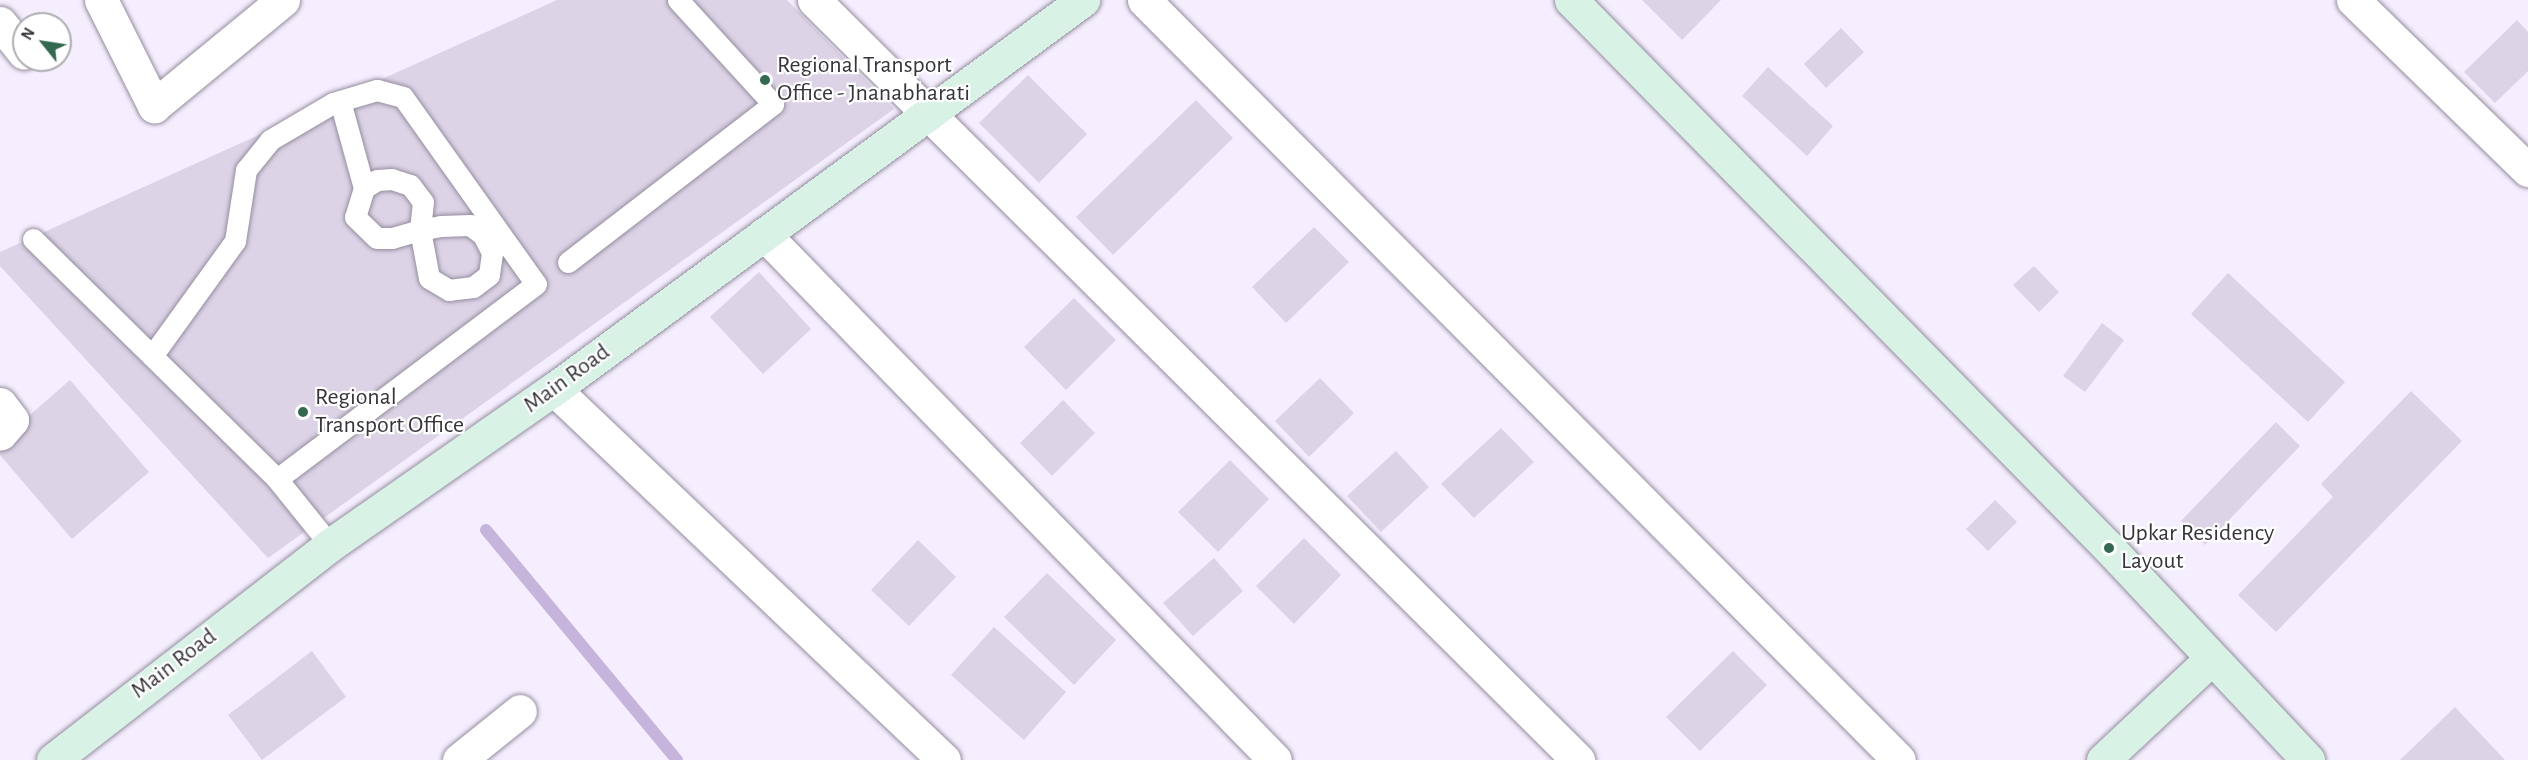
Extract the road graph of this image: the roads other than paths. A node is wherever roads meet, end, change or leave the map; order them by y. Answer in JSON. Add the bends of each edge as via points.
{"nodes":[{"id":1,"x":101,"y":0,"type":"edge"},
{"id":2,"x":283,"y":0,"type":"edge"},
{"id":3,"x":678,"y":0,"type":"edge"},
{"id":4,"x":814,"y":0,"type":"edge"},
{"id":5,"x":1083,"y":0,"type":"edge"},
{"id":6,"x":1144,"y":0,"type":"edge"},
{"id":7,"x":1571,"y":0,"type":"edge"},
{"id":8,"x":2353,"y":0,"type":"edge"},
{"id":9,"x":0,"y":23,"type":"edge"},
{"id":10,"x":12,"y":37,"type":"edge"},
{"id":11,"x":340,"y":101,"type":"junction"},
{"id":12,"x":926,"y":112,"type":"junction"},
{"id":13,"x":2528,"y":170,"type":"edge"},
{"id":14,"x":364,"y":188,"type":"junction"},
{"id":15,"x":420,"y":230,"type":"junction"},
{"id":16,"x":764,"y":234,"type":"junction"},
{"id":17,"x":493,"y":236,"type":"junction"},
{"id":18,"x":33,"y":240,"type":"dead end"},
{"id":19,"x":568,"y":262,"type":"dead end"},
{"id":20,"x":152,"y":356,"type":"junction"},
{"id":21,"x":554,"y":389,"type":"junction"},
{"id":22,"x":0,"y":404,"type":"edge"},
{"id":23,"x":0,"y":434,"type":"edge"},
{"id":24,"x":277,"y":479,"type":"junction"},
{"id":25,"x":330,"y":545,"type":"junction"},
{"id":26,"x":2211,"y":659,"type":"junction"},
{"id":27,"x":520,"y":711,"type":"dead end"},
{"id":28,"x":53,"y":760,"type":"edge"},
{"id":29,"x":459,"y":760,"type":"edge"},
{"id":30,"x":944,"y":760,"type":"edge"},
{"id":31,"x":1275,"y":760,"type":"edge"},
{"id":32,"x":1578,"y":760,"type":"edge"},
{"id":33,"x":1899,"y":760,"type":"edge"},
{"id":34,"x":2103,"y":760,"type":"edge"},
{"id":35,"x":2308,"y":760,"type":"edge"}],
"edges":[{"from":1,"to":2,"type":"street","via":[[154,106]]},
{"from":3,"to":19,"type":"lane","via":[[773,104]]},
{"from":4,"to":12,"type":"street"},
{"from":5,"to":12,"type":"street","name":"Main Road"},
{"from":6,"to":33,"type":"street"},
{"from":7,"to":26,"type":"street","via":[[2109,548]]},
{"from":8,"to":13,"type":"street"},
{"from":9,"to":10,"type":"street"},
{"from":11,"to":14,"type":"lane"},
{"from":11,"to":17,"type":"lane","via":[[377,90],[403,97]]},
{"from":11,"to":20,"type":"lane","via":[[270,140],[246,170],[235,241]]},
{"from":12,"to":16,"type":"street","name":"Main Road"},
{"from":12,"to":32,"type":"street"},
{"from":14,"to":15,"type":"lane","via":[[376,180],[392,178],[410,185],[423,202]]},
{"from":14,"to":15,"type":"lane","via":[[355,217],[376,238]]},
{"from":15,"to":17,"type":"lane","via":[[470,225]]},
{"from":15,"to":17,"type":"lane","via":[[429,278],[449,290],[473,287],[489,275]]},
{"from":16,"to":21,"type":"street","name":"Main Road"},
{"from":16,"to":31,"type":"street"},
{"from":17,"to":24,"type":"lane","via":[[536,284]]},
{"from":18,"to":20,"type":"lane"},
{"from":20,"to":24,"type":"lane"},
{"from":21,"to":25,"type":"street","name":"Main Road"},
{"from":21,"to":30,"type":"street"},
{"from":22,"to":23,"type":"street","via":[[12,420]]},
{"from":24,"to":25,"type":"lane"},
{"from":25,"to":28,"type":"street","name":"Main Road"},
{"from":26,"to":34,"type":"street"},
{"from":26,"to":35,"type":"street"},
{"from":27,"to":29,"type":"street"}]}
